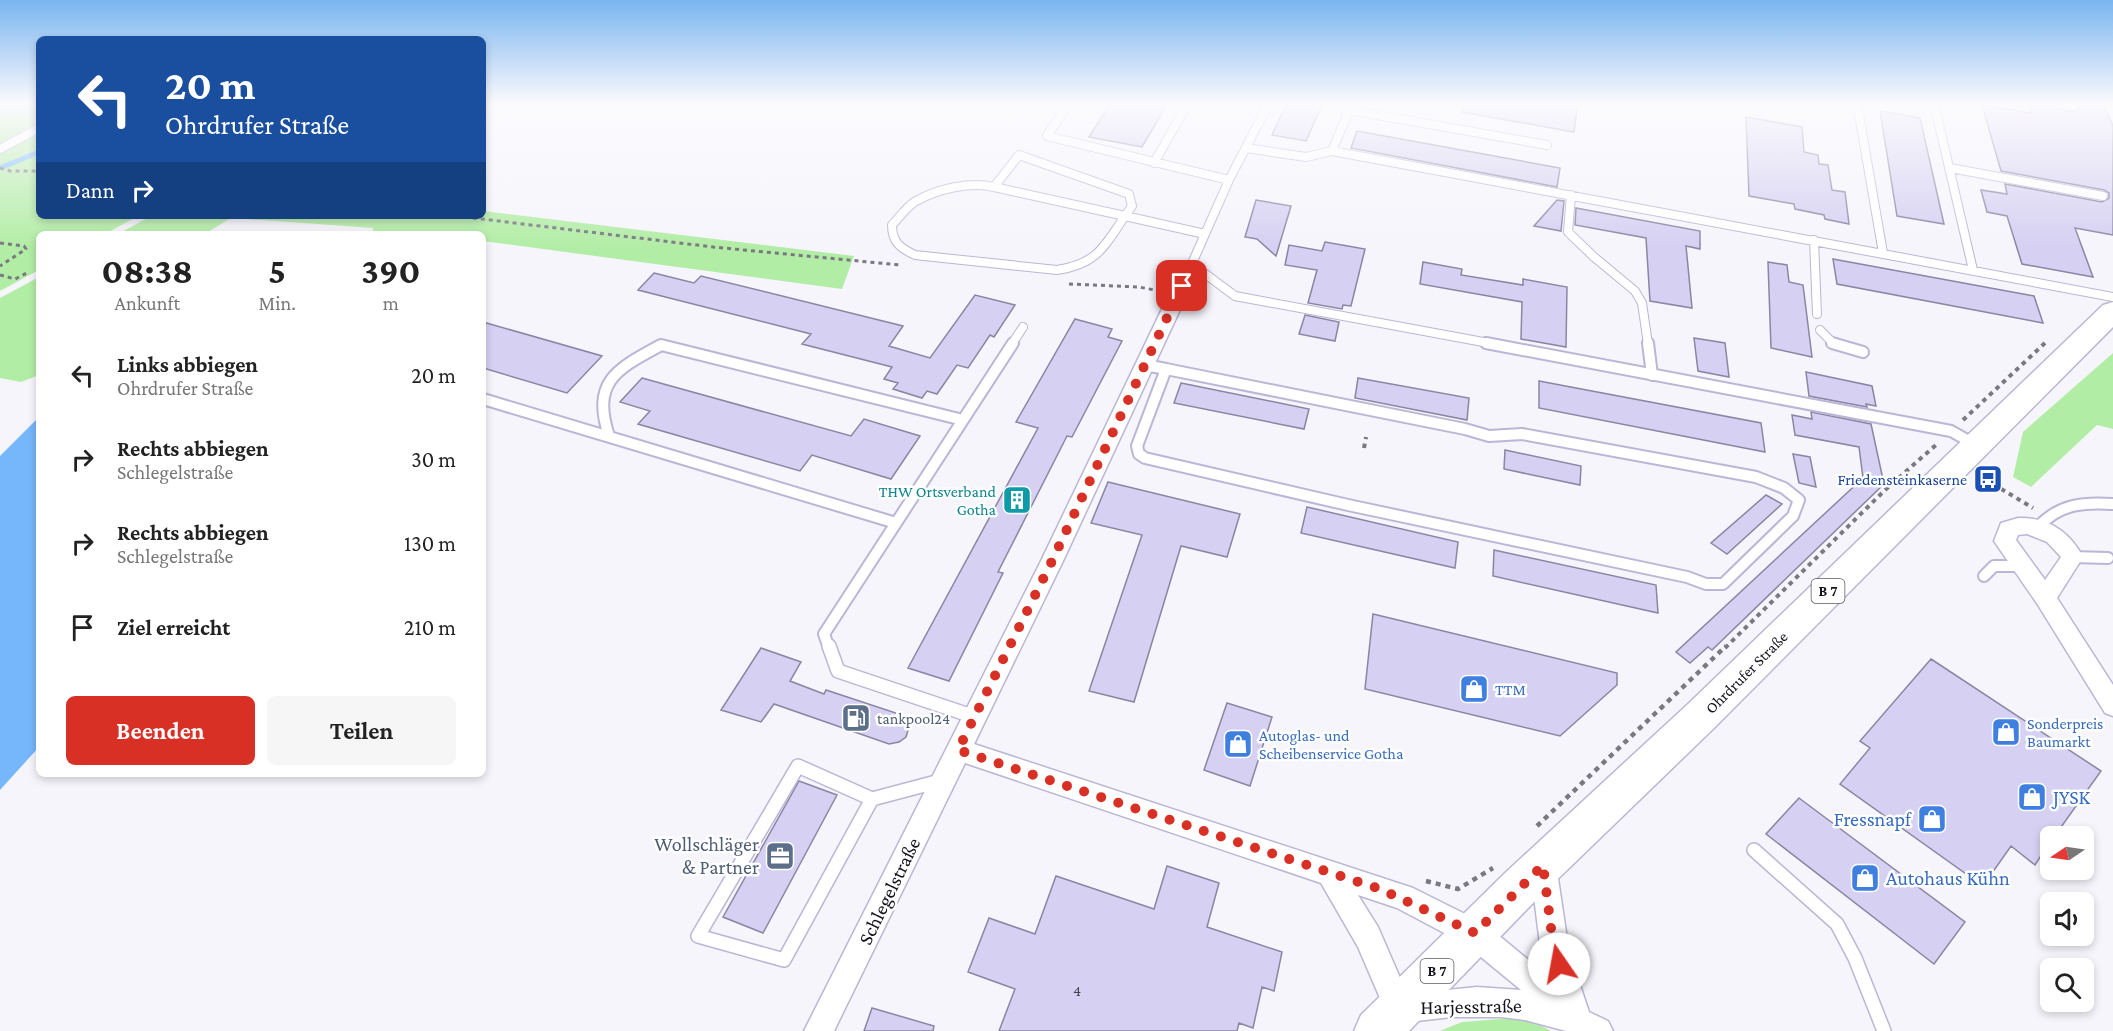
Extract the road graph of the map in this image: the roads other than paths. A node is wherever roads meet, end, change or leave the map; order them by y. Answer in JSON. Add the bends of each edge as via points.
{"nodes":[{"id":1,"x":1112,"y":151,"type":"edge"},
{"id":2,"x":1161,"y":151,"type":"edge"},
{"id":3,"x":1244,"y":151,"type":"edge"},
{"id":4,"x":1267,"y":151,"type":"edge"},
{"id":5,"x":1332,"y":151,"type":"joint"},
{"id":6,"x":1865,"y":151,"type":"edge"},
{"id":7,"x":1946,"y":151,"type":"edge"},
{"id":8,"x":1154,"y":163,"type":"junction"},
{"id":9,"x":1950,"y":168,"type":"junction"},
{"id":10,"x":1229,"y":180,"type":"junction"},
{"id":11,"x":994,"y":187,"type":"junction"},
{"id":12,"x":1570,"y":195,"type":"junction"},
{"id":13,"x":2103,"y":196,"type":"dead end"},
{"id":14,"x":1123,"y":217,"type":"junction"},
{"id":15,"x":1205,"y":234,"type":"junction"},
{"id":16,"x":1814,"y":240,"type":"junction"},
{"id":17,"x":1883,"y":253,"type":"junction"},
{"id":18,"x":1192,"y":264,"type":"junction"},
{"id":19,"x":1973,"y":270,"type":"junction"},
{"id":20,"x":1180,"y":290,"type":"joint"},
{"id":21,"x":2113,"y":297,"type":"edge"},
{"id":22,"x":2113,"y":311,"type":"edge"},
{"id":23,"x":1817,"y":314,"type":"dead end"},
{"id":24,"x":1023,"y":327,"type":"dead end"},
{"id":25,"x":1820,"y":330,"type":"dead end"},
{"id":26,"x":1863,"y":351,"type":"dead end"},
{"id":27,"x":1145,"y":365,"type":"junction"},
{"id":28,"x":1166,"y":369,"type":"junction"},
{"id":29,"x":1652,"y":375,"type":"junction"},
{"id":30,"x":486,"y":400,"type":"edge"},
{"id":31,"x":963,"y":420,"type":"junction"},
{"id":32,"x":609,"y":436,"type":"junction"},
{"id":33,"x":1962,"y":446,"type":"junction"},
{"id":34,"x":2113,"y":504,"type":"edge"},
{"id":35,"x":2042,"y":522,"type":"junction"},
{"id":36,"x":896,"y":523,"type":"junction"},
{"id":37,"x":2072,"y":557,"type":"junction"},
{"id":38,"x":2108,"y":558,"type":"dead end"},
{"id":39,"x":2022,"y":566,"type":"junction"},
{"id":40,"x":1984,"y":576,"type":"dead end"},
{"id":41,"x":2046,"y":599,"type":"junction"},
{"id":42,"x":2113,"y":706,"type":"edge"},
{"id":43,"x":975,"y":717,"type":"junction"},
{"id":44,"x":958,"y":750,"type":"junction"},
{"id":45,"x":944,"y":780,"type":"junction"},
{"id":46,"x":872,"y":799,"type":"junction"},
{"id":47,"x":1538,"y":847,"type":"junction"},
{"id":48,"x":1754,"y":850,"type":"dead end"},
{"id":49,"x":1330,"y":873,"type":"junction"},
{"id":50,"x":1475,"y":933,"type":"junction"},
{"id":51,"x":1388,"y":1020,"type":"edge"},
{"id":52,"x":1588,"y":1025,"type":"edge"},
{"id":53,"x":819,"y":1031,"type":"edge"},
{"id":54,"x":1884,"y":1031,"type":"edge"}],
"edges":[{"from":1,"to":8,"type":"lane"},
{"from":2,"to":8,"type":"lane"},
{"from":3,"to":10,"type":"lane"},
{"from":4,"to":5,"type":"lane","via":[[1306,157]]},
{"from":5,"to":12,"type":"lane"},
{"from":6,"to":17,"type":"lane"},
{"from":7,"to":9,"type":"lane"},
{"from":8,"to":10,"type":"lane"},
{"from":9,"to":13,"type":"lane"},
{"from":9,"to":19,"type":"lane"},
{"from":10,"to":15,"type":"lane"},
{"from":11,"to":14,"type":"lane"},
{"from":11,"to":14,"type":"lane","via":[[1019,155],[1029,157],[1129,194],[1132,206]]},
{"from":11,"to":14,"type":"lane","via":[[969,185],[914,202],[892,225],[894,242],[915,255],[1066,269],[1097,258]]},
{"from":12,"to":16,"type":"lane"},
{"from":12,"to":29,"type":"lane","via":[[1568,232],[1638,292]]},
{"from":14,"to":15,"type":"lane"},
{"from":15,"to":18,"type":"lane"},
{"from":16,"to":17,"type":"lane"},
{"from":16,"to":23,"type":"lane"},
{"from":17,"to":19,"type":"lane"},
{"from":18,"to":20,"type":"lane"},
{"from":18,"to":29,"type":"lane","via":[[1235,296]]},
{"from":19,"to":21,"type":"lane"},
{"from":20,"to":27,"type":"street","name":"Schlegelstraße"},
{"from":22,"to":33,"type":"main road","name":"Ohrdrufer Straße","number":"B 7"},
{"from":24,"to":31,"type":"lane"},
{"from":25,"to":26,"type":"lane","via":[[1833,344]]},
{"from":27,"to":28,"type":"lane"},
{"from":27,"to":43,"type":"street","name":"Schlegelstraße"},
{"from":28,"to":28,"type":"lane","via":[[1489,436],[1522,434],[1756,477],[1784,488],[1799,500],[1793,516],[1723,584],[1706,584],[1145,458],[1138,454],[1137,447]]},
{"from":29,"to":33,"type":"lane"},
{"from":30,"to":32,"type":"lane"},
{"from":31,"to":32,"type":"lane","via":[[661,345],[622,367],[603,393],[601,411]]},
{"from":31,"to":36,"type":"lane"},
{"from":32,"to":36,"type":"lane"},
{"from":33,"to":47,"type":"main road","name":"Ohrdrufer Straße","number":"B 7","via":[[1701,716]]},
{"from":34,"to":35,"type":"lane","via":[[2078,502]]},
{"from":35,"to":37,"type":"street"},
{"from":35,"to":39,"type":"street","via":[[2016,526],[2006,534],[2006,541]]},
{"from":36,"to":43,"type":"lane","via":[[824,634],[838,671]]},
{"from":37,"to":38,"type":"lane"},
{"from":37,"to":41,"type":"street"},
{"from":39,"to":40,"type":"lane","via":[[1994,566]]},
{"from":39,"to":41,"type":"street"},
{"from":41,"to":42,"type":"street"},
{"from":43,"to":44,"type":"street","name":"Schlegelstraße"},
{"from":44,"to":45,"type":"street","name":"Schlegelstraße"},
{"from":44,"to":49,"type":"street"},
{"from":45,"to":46,"type":"lane"},
{"from":45,"to":53,"type":"street","name":"Schlegelstraße"},
{"from":46,"to":46,"type":"lane","via":[[798,766],[698,936],[784,960]]},
{"from":47,"to":50,"type":"main road","name":"Ohrdrufer Straße","number":"B 7"},
{"from":47,"to":52,"type":"street","via":[[1556,952]]},
{"from":48,"to":54,"type":"lane","via":[[1837,924]]},
{"from":49,"to":50,"type":"street","via":[[1403,897]]},
{"from":49,"to":51,"type":"street","via":[[1368,937]]},
{"from":50,"to":51,"type":"main road","name":"Ohrdrufer Straße","number":"B 7"},
{"from":50,"to":52,"type":"street","name":"Harjesstraße"},
{"from":51,"to":52,"type":"street","name":"Harjesstraße","via":[[1448,1002],[1524,1003]]}]}
